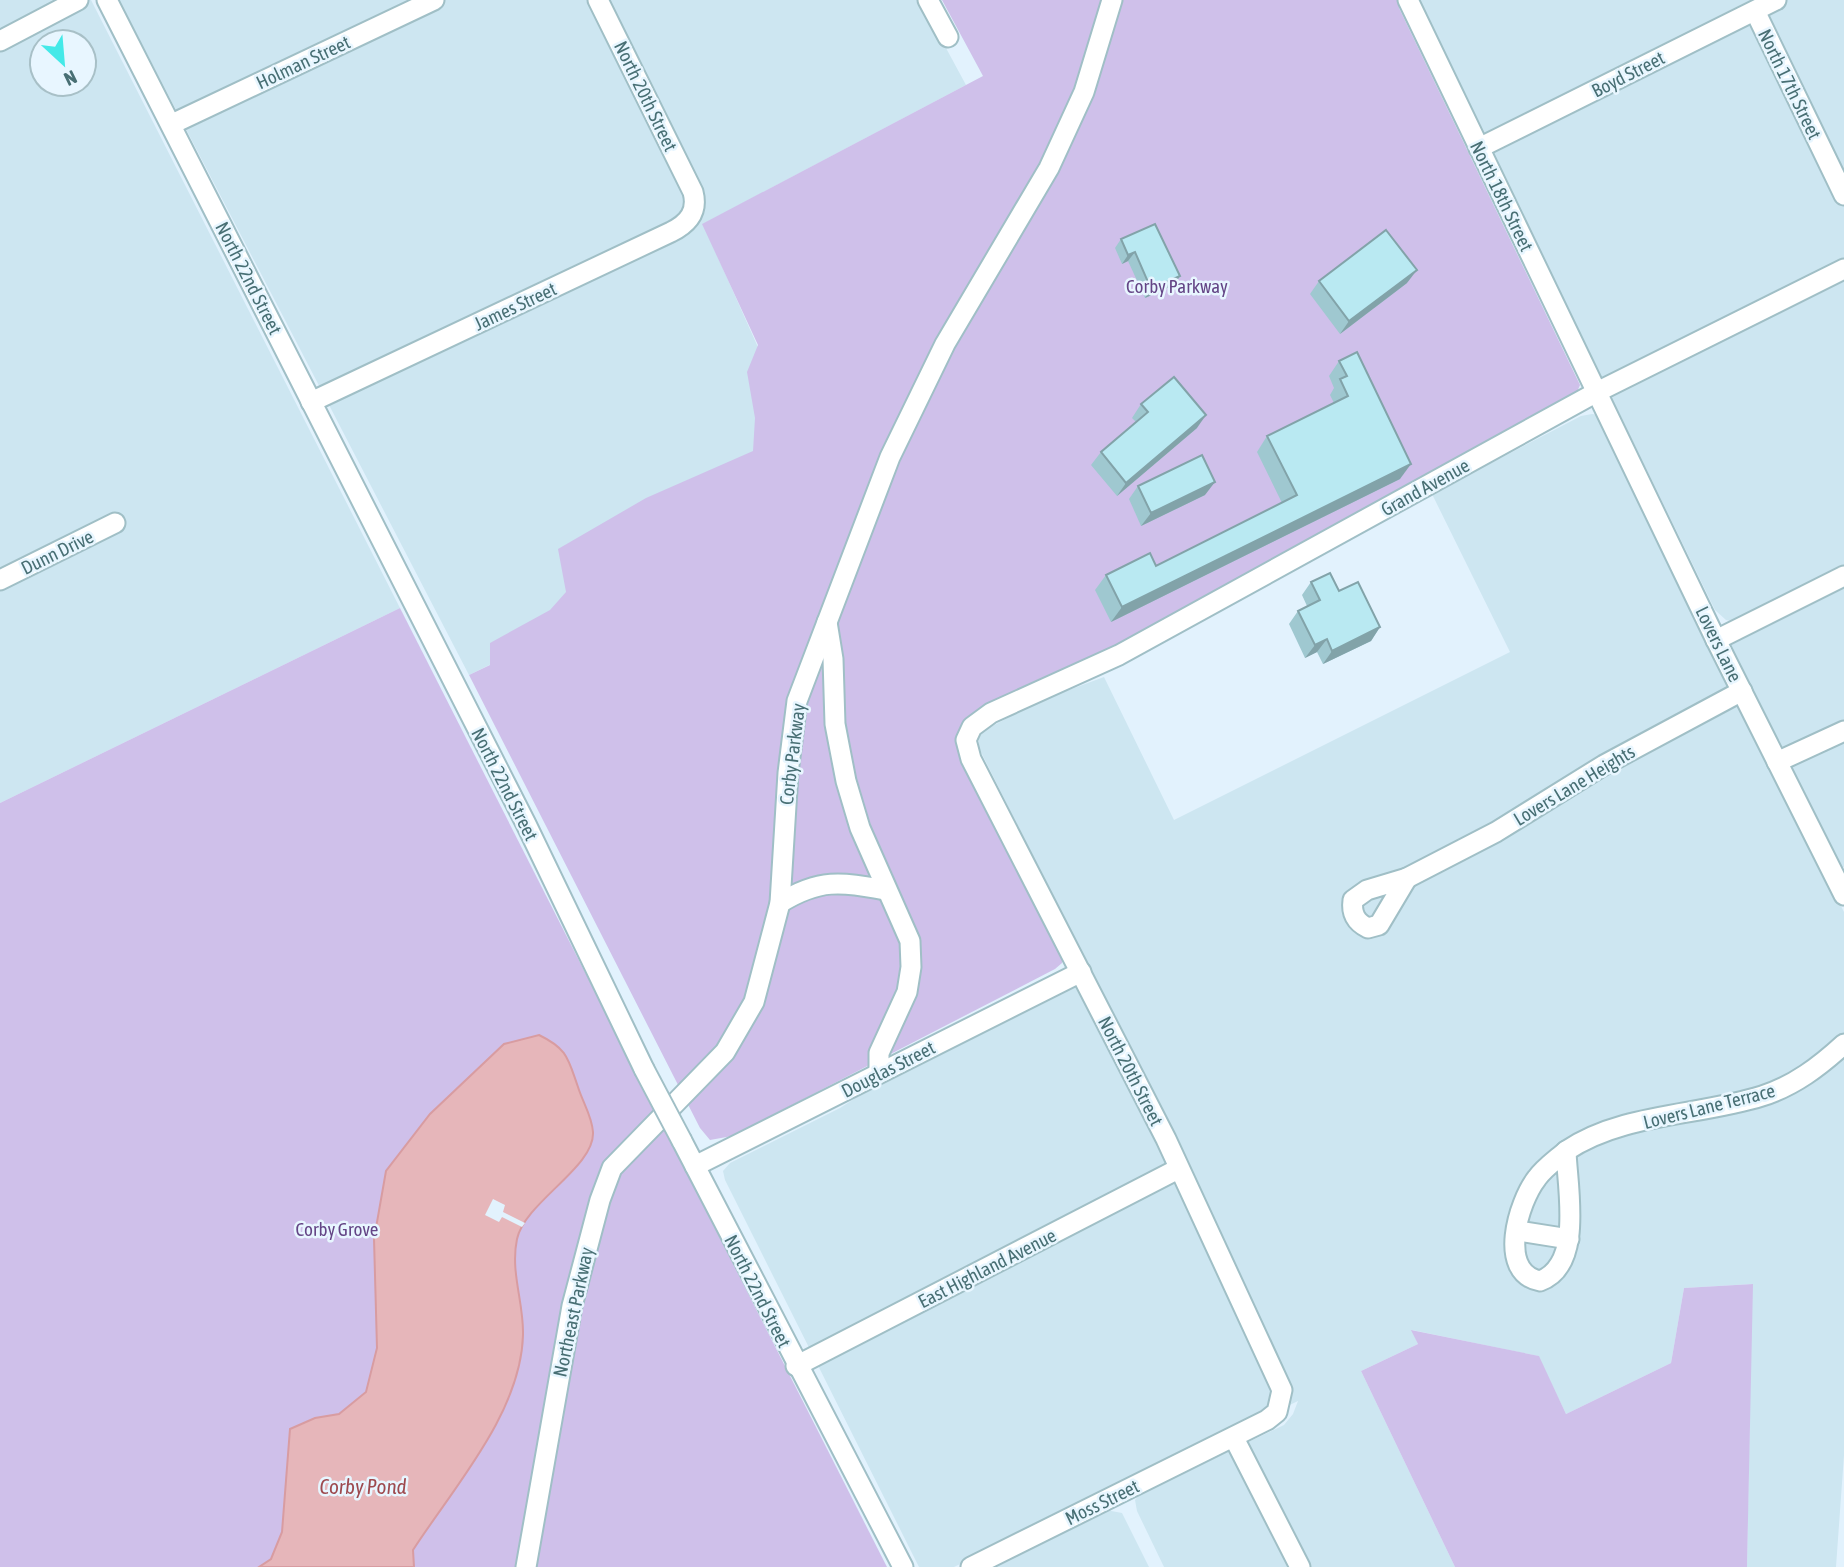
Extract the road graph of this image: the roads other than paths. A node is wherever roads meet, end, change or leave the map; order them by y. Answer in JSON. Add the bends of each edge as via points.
{"nodes":[{"id":1,"x":78,"y":0,"type":"edge"},
{"id":2,"x":107,"y":0,"type":"edge"},
{"id":3,"x":434,"y":0,"type":"edge"},
{"id":4,"x":598,"y":0,"type":"edge"},
{"id":5,"x":928,"y":0,"type":"edge"},
{"id":6,"x":1112,"y":0,"type":"edge"},
{"id":7,"x":1408,"y":0,"type":"edge"},
{"id":8,"x":1776,"y":0,"type":"edge"},
{"id":9,"x":1755,"y":11,"type":"junction"},
{"id":10,"x":948,"y":37,"type":"dead end"},
{"id":11,"x":0,"y":41,"type":"edge"},
{"id":12,"x":172,"y":124,"type":"junction"},
{"id":13,"x":1479,"y":148,"type":"junction"},
{"id":14,"x":693,"y":192,"type":"joint"},
{"id":15,"x":1844,"y":195,"type":"edge"},
{"id":16,"x":1844,"y":269,"type":"edge"},
{"id":17,"x":1597,"y":392,"type":"junction"},
{"id":18,"x":311,"y":402,"type":"junction"},
{"id":19,"x":115,"y":523,"type":"dead end"},
{"id":20,"x":1844,"y":576,"type":"edge"},
{"id":21,"x":0,"y":580,"type":"edge"},
{"id":22,"x":827,"y":621,"type":"junction"},
{"id":23,"x":1716,"y":640,"type":"junction"},
{"id":24,"x":1742,"y":691,"type":"junction"},
{"id":25,"x":1007,"y":706,"type":"joint"},
{"id":26,"x":1844,"y":731,"type":"edge"},
{"id":27,"x":1777,"y":762,"type":"junction"},
{"id":28,"x":1406,"y":878,"type":"dead end"},
{"id":29,"x":1842,"y":883,"type":"edge"},
{"id":30,"x":886,"y":890,"type":"junction"},
{"id":31,"x":780,"y":903,"type":"junction"},
{"id":32,"x":1081,"y":972,"type":"junction"},
{"id":33,"x":1844,"y":1044,"type":"edge"},
{"id":34,"x":879,"y":1073,"type":"junction"},
{"id":35,"x":688,"y":1090,"type":"joint"},
{"id":36,"x":1566,"y":1151,"type":"junction"},
{"id":37,"x":695,"y":1166,"type":"junction"},
{"id":38,"x":1178,"y":1169,"type":"junction"},
{"id":39,"x":1518,"y":1231,"type":"junction"},
{"id":40,"x":1569,"y":1239,"type":"junction"},
{"id":41,"x":796,"y":1366,"type":"junction"},
{"id":42,"x":1234,"y":1438,"type":"junction"},
{"id":43,"x":526,"y":1567,"type":"edge"},
{"id":44,"x":903,"y":1567,"type":"edge"},
{"id":45,"x":971,"y":1567,"type":"edge"},
{"id":46,"x":1300,"y":1567,"type":"edge"}],
"edges":[{"from":1,"to":11,"type":"street"},
{"from":2,"to":12,"type":"street","name":"North 22nd Street"},
{"from":3,"to":12,"type":"street","name":"Holman Street"},
{"from":4,"to":14,"type":"street","name":"North 20th Street"},
{"from":5,"to":10,"type":"street"},
{"from":6,"to":22,"type":"street","name":"Corby Parkway","via":[[1079,105],[1049,168],[945,344],[890,457]]},
{"from":7,"to":13,"type":"street","name":"North 18th Street"},
{"from":8,"to":9,"type":"street","name":"Boyd Street"},
{"from":9,"to":13,"type":"street","name":"Boyd Street"},
{"from":9,"to":15,"type":"street","name":"North 17th Street"},
{"from":12,"to":18,"type":"street","name":"North 22nd Street"},
{"from":13,"to":17,"type":"street","name":"North 18th Street"},
{"from":14,"to":18,"type":"street","name":"James Street","via":[[695,210],[684,226]]},
{"from":16,"to":17,"type":"street","name":"Grand Avenue"},
{"from":17,"to":23,"type":"street","name":"Lovers Lane"},
{"from":17,"to":25,"type":"street","name":"Grand Avenue","via":[[1119,655]]},
{"from":18,"to":37,"type":"street","name":"North 22nd Street","bridge":true},
{"from":19,"to":21,"type":"street","name":"Dunn Drive"},
{"from":20,"to":23,"type":"street"},
{"from":22,"to":30,"type":"street","via":[[835,724],[846,781]]},
{"from":22,"to":31,"type":"street","name":"Corby Parkway","via":[[797,701]]},
{"from":23,"to":24,"type":"street","name":"Lovers Lane"},
{"from":24,"to":27,"type":"street","name":"Lovers Lane"},
{"from":24,"to":28,"type":"street","name":"Lovers Lane Heights","via":[[1604,765],[1496,832]]},
{"from":25,"to":32,"type":"street","name":"North 20th Street","via":[[972,727],[967,749]]},
{"from":26,"to":27,"type":"street"},
{"from":27,"to":29,"type":"street","name":"Lovers Lane"},
{"from":30,"to":31,"type":"street","via":[[824,883]]},
{"from":30,"to":34,"type":"street","via":[[910,941],[911,967],[907,992],[879,1053]]},
{"from":31,"to":35,"type":"street","name":"Corby Parkway","via":[[754,1002],[725,1052]]},
{"from":32,"to":34,"type":"street","name":"Douglas Street"},
{"from":32,"to":38,"type":"street","name":"North 20th Street"},
{"from":33,"to":36,"type":"street","name":"Lovers Lane Terrace","via":[[1807,1075],[1762,1096],[1594,1135]]},
{"from":34,"to":37,"type":"street","name":"Douglas Street"},
{"from":35,"to":43,"type":"street","name":"Northeast Parkway","via":[[626,1150],[612,1168],[600,1200],[572,1306]]},
{"from":36,"to":39,"type":"street","name":"Lovers Lane Terrace","via":[[1537,1177]]},
{"from":36,"to":40,"type":"street","name":"Lovers Lane Terrace"},
{"from":37,"to":41,"type":"street","name":"North 22nd Street"},
{"from":38,"to":41,"type":"street","name":"East Highland Avenue"},
{"from":38,"to":42,"type":"street","name":"North 20th Street","via":[[1282,1390],[1277,1412]]},
{"from":39,"to":40,"type":"street"},
{"from":39,"to":40,"type":"street","name":"Lovers Lane Terrace","via":[[1514,1245],[1521,1272],[1528,1279],[1541,1281],[1555,1272]]},
{"from":41,"to":44,"type":"street","name":"North 22nd Street"},
{"from":42,"to":45,"type":"street","name":"Moss Street"},
{"from":42,"to":46,"type":"street"}]}
